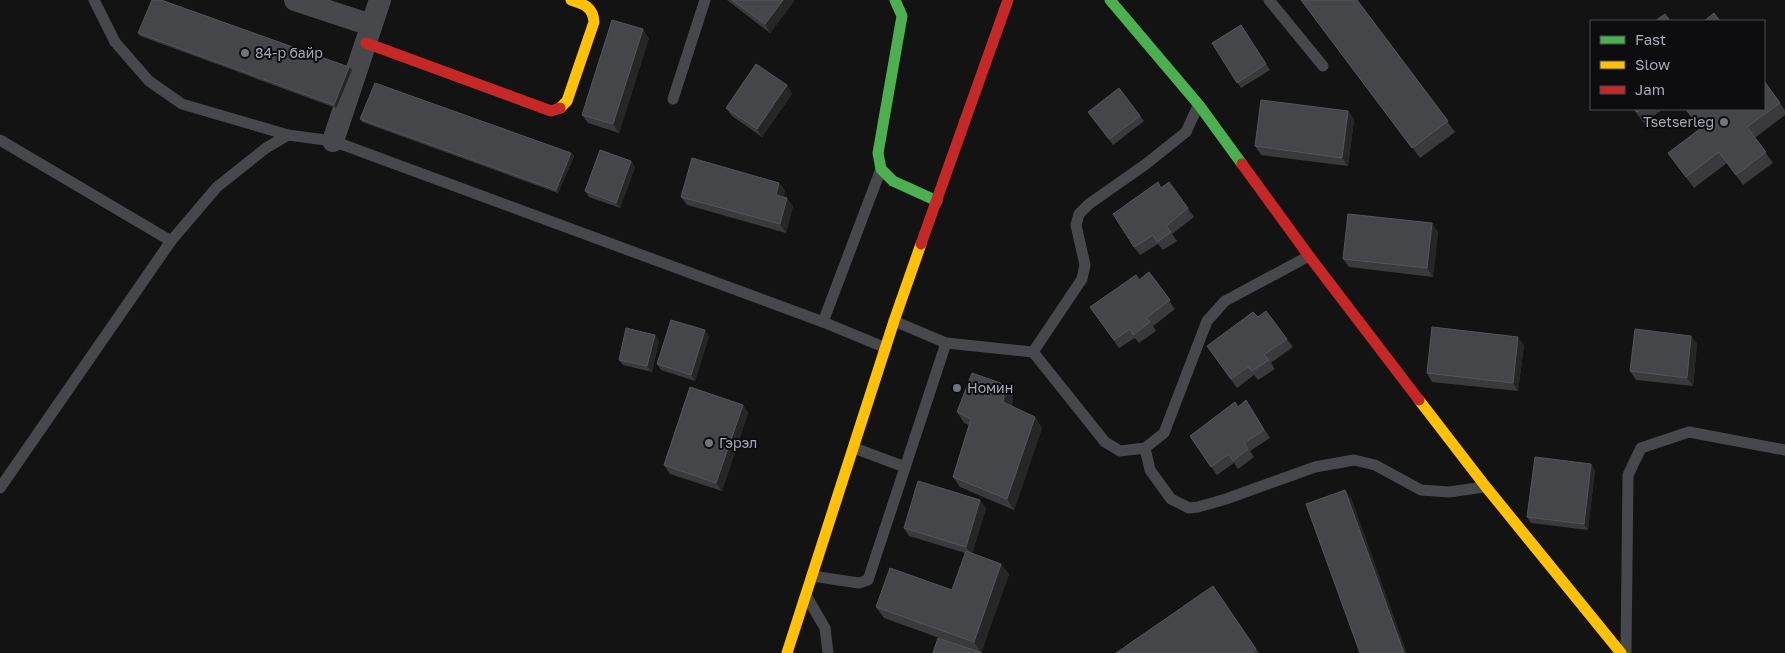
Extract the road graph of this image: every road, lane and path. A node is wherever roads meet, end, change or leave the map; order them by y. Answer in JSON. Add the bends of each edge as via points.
{"nodes":[{"id":1,"x":94,"y":0,"type":"edge"},
{"id":2,"x":295,"y":0,"type":"edge"},
{"id":3,"x":380,"y":0,"type":"edge"},
{"id":4,"x":571,"y":0,"type":"edge"},
{"id":5,"x":705,"y":0,"type":"edge"},
{"id":6,"x":895,"y":0,"type":"edge"},
{"id":7,"x":1008,"y":0,"type":"edge"},
{"id":8,"x":1110,"y":0,"type":"edge"},
{"id":9,"x":1269,"y":0,"type":"edge"},
{"id":10,"x":368,"y":34,"type":"junction"},
{"id":11,"x":1323,"y":66,"type":"dead end"},
{"id":12,"x":673,"y":100,"type":"dead end"},
{"id":13,"x":1199,"y":105,"type":"junction"},
{"id":14,"x":288,"y":136,"type":"junction"},
{"id":15,"x":0,"y":140,"type":"edge"},
{"id":16,"x":333,"y":141,"type":"junction"},
{"id":17,"x":881,"y":169,"type":"junction"},
{"id":18,"x":937,"y":201,"type":"junction"},
{"id":19,"x":171,"y":241,"type":"junction"},
{"id":20,"x":1309,"y":256,"type":"junction"},
{"id":21,"x":894,"y":321,"type":"junction"},
{"id":22,"x":823,"y":322,"type":"junction"},
{"id":23,"x":946,"y":343,"type":"junction"},
{"id":24,"x":886,"y":348,"type":"junction"},
{"id":25,"x":1033,"y":352,"type":"junction"},
{"id":26,"x":854,"y":448,"type":"junction"},
{"id":27,"x":1145,"y":448,"type":"junction"},
{"id":28,"x":1784,"y":451,"type":"edge"},
{"id":29,"x":905,"y":467,"type":"junction"},
{"id":30,"x":1486,"y":487,"type":"junction"},
{"id":31,"x":0,"y":488,"type":"edge"},
{"id":32,"x":812,"y":576,"type":"junction"},
{"id":33,"x":806,"y":595,"type":"junction"},
{"id":34,"x":787,"y":653,"type":"edge"},
{"id":35,"x":828,"y":653,"type":"edge"},
{"id":36,"x":1621,"y":653,"type":"edge"},
{"id":37,"x":1626,"y":653,"type":"edge"}],
"edges":[{"from":1,"to":14,"type":"lane","via":[[115,42],[149,81],[182,104]]},
{"from":2,"to":10,"type":"street"},
{"from":3,"to":10,"type":"street"},
{"from":4,"to":10,"type":"street","via":[[590,8],[594,22],[567,101],[551,111]]},
{"from":5,"to":12,"type":"lane"},
{"from":6,"to":17,"type":"street","via":[[902,16],[878,153]]},
{"from":7,"to":18,"type":"street"},
{"from":8,"to":13,"type":"street"},
{"from":9,"to":11,"type":"lane"},
{"from":10,"to":16,"type":"street"},
{"from":13,"to":20,"type":"street"},
{"from":13,"to":25,"type":"lane","via":[[1186,132],[1079,214],[1076,225],[1085,265],[1082,279]]},
{"from":14,"to":16,"type":"lane"},
{"from":14,"to":19,"type":"lane","via":[[266,148],[217,187]]},
{"from":15,"to":19,"type":"lane"},
{"from":16,"to":22,"type":"lane"},
{"from":17,"to":18,"type":"street","via":[[893,182]]},
{"from":17,"to":22,"type":"lane"},
{"from":18,"to":21,"type":"street"},
{"from":19,"to":31,"type":"lane"},
{"from":20,"to":27,"type":"lane","via":[[1225,301],[1213,312],[1164,433]]},
{"from":20,"to":30,"type":"street"},
{"from":21,"to":23,"type":"lane"},
{"from":21,"to":24,"type":"street"},
{"from":22,"to":24,"type":"lane"},
{"from":23,"to":25,"type":"lane"},
{"from":23,"to":29,"type":"lane"},
{"from":24,"to":26,"type":"street"},
{"from":25,"to":27,"type":"lane","via":[[1105,442],[1120,451]]},
{"from":26,"to":29,"type":"lane"},
{"from":26,"to":32,"type":"street"},
{"from":27,"to":30,"type":"lane","via":[[1150,470],[1171,499],[1189,508],[1226,499],[1315,467],[1354,460],[1375,465],[1422,490],[1449,492]]},
{"from":28,"to":37,"type":"lane","via":[[1689,432],[1641,448],[1628,474]]},
{"from":29,"to":32,"type":"lane","via":[[868,580],[859,583]]},
{"from":30,"to":36,"type":"street"},
{"from":32,"to":33,"type":"street"},
{"from":33,"to":34,"type":"street"},
{"from":33,"to":35,"type":"lane","via":[[825,628]]}]}
